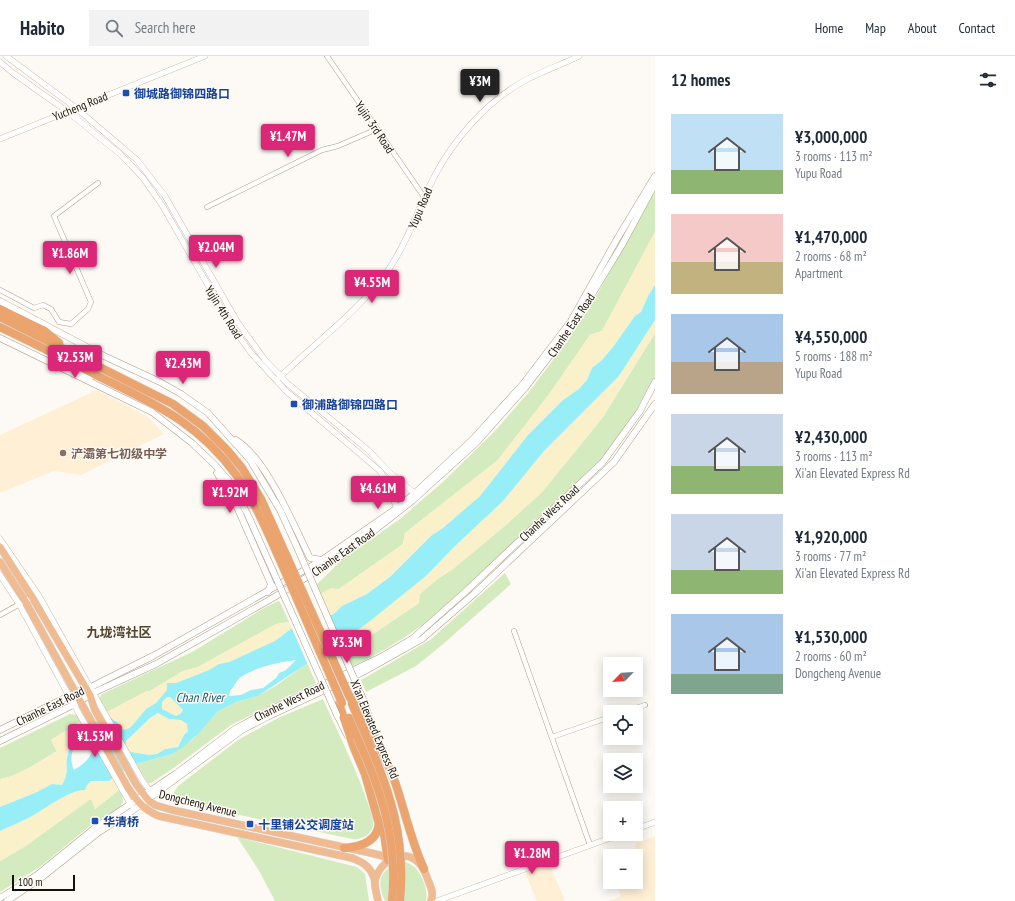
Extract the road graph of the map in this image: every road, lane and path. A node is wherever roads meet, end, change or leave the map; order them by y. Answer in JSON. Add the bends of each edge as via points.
{"nodes":[{"id":1,"x":6,"y":56,"type":"edge"},
{"id":2,"x":204,"y":56,"type":"edge"},
{"id":3,"x":327,"y":56,"type":"edge"},
{"id":4,"x":579,"y":56,"type":"edge"},
{"id":5,"x":0,"y":62,"type":"edge"},
{"id":6,"x":76,"y":108,"type":"junction"},
{"id":7,"x":68,"y":112,"type":"junction"},
{"id":8,"x":377,"y":128,"type":"junction"},
{"id":9,"x":0,"y":139,"type":"edge"},
{"id":10,"x":655,"y":176,"type":"edge"},
{"id":11,"x":98,"y":183,"type":"dead end"},
{"id":12,"x":655,"y":184,"type":"edge"},
{"id":13,"x":424,"y":197,"type":"junction"},
{"id":14,"x":207,"y":207,"type":"dead end"},
{"id":15,"x":0,"y":290,"type":"edge"},
{"id":16,"x":0,"y":301,"type":"edge"},
{"id":17,"x":0,"y":309,"type":"edge"},
{"id":18,"x":0,"y":316,"type":"edge"},
{"id":19,"x":0,"y":327,"type":"edge"},
{"id":20,"x":0,"y":332,"type":"edge"},
{"id":21,"x":0,"y":338,"type":"edge"},
{"id":22,"x":24,"y":339,"type":"junction"},
{"id":23,"x":68,"y":351,"type":"junction"},
{"id":24,"x":57,"y":355,"type":"junction"},
{"id":25,"x":278,"y":379,"type":"junction"},
{"id":26,"x":655,"y":382,"type":"edge"},
{"id":27,"x":104,"y":388,"type":"junction"},
{"id":28,"x":655,"y":404,"type":"edge"},
{"id":29,"x":230,"y":437,"type":"junction"},
{"id":30,"x":192,"y":443,"type":"junction"},
{"id":31,"x":416,"y":495,"type":"junction"},
{"id":32,"x":398,"y":510,"type":"junction"},
{"id":33,"x":0,"y":539,"type":"edge"},
{"id":34,"x":0,"y":547,"type":"edge"},
{"id":35,"x":283,"y":559,"type":"junction"},
{"id":36,"x":322,"y":560,"type":"junction"},
{"id":37,"x":0,"y":562,"type":"edge"},
{"id":38,"x":0,"y":575,"type":"edge"},
{"id":39,"x":268,"y":592,"type":"junction"},
{"id":40,"x":32,"y":597,"type":"junction"},
{"id":41,"x":22,"y":602,"type":"junction"},
{"id":42,"x":0,"y":615,"type":"edge"},
{"id":43,"x":514,"y":632,"type":"dead end"},
{"id":44,"x":88,"y":687,"type":"junction"},
{"id":45,"x":76,"y":692,"type":"junction"},
{"id":46,"x":91,"y":694,"type":"junction"},
{"id":47,"x":69,"y":696,"type":"junction"},
{"id":48,"x":351,"y":698,"type":"junction"},
{"id":49,"x":78,"y":702,"type":"junction"},
{"id":50,"x":340,"y":703,"type":"junction"},
{"id":51,"x":603,"y":719,"type":"edge"},
{"id":52,"x":0,"y":730,"type":"edge"},
{"id":53,"x":376,"y":736,"type":"junction"},
{"id":54,"x":552,"y":737,"type":"junction"},
{"id":55,"x":0,"y":741,"type":"edge"},
{"id":56,"x":354,"y":748,"type":"junction"},
{"id":57,"x":365,"y":774,"type":"junction"},
{"id":58,"x":147,"y":795,"type":"junction"},
{"id":59,"x":136,"y":803,"type":"junction"},
{"id":60,"x":655,"y":822,"type":"edge"},
{"id":61,"x":643,"y":826,"type":"edge"},
{"id":62,"x":603,"y":840,"type":"edge"},
{"id":63,"x":590,"y":845,"type":"junction"},
{"id":64,"x":344,"y":848,"type":"junction"},
{"id":65,"x":388,"y":860,"type":"junction"},
{"id":66,"x":424,"y":869,"type":"junction"},
{"id":67,"x":375,"y":882,"type":"junction"},
{"id":68,"x":431,"y":887,"type":"junction"},
{"id":69,"x":0,"y":898,"type":"edge"},
{"id":70,"x":7,"y":901,"type":"edge"},
{"id":71,"x":378,"y":901,"type":"edge"},
{"id":72,"x":392,"y":901,"type":"edge"},
{"id":73,"x":400,"y":901,"type":"edge"},
{"id":74,"x":431,"y":901,"type":"edge"},
{"id":75,"x":437,"y":901,"type":"edge"}],
"edges":[{"from":1,"to":6,"type":"street","name":"Yujin 4th Road"},
{"from":2,"to":6,"type":"street","name":"Yucheng Road"},
{"from":3,"to":8,"type":"street","name":"Yujin 3rd Road"},
{"from":4,"to":13,"type":"street","name":"Yupu Road","via":[[523,82],[484,111],[451,149]]},
{"from":5,"to":7,"type":"street","name":"Yujin 4th Road"},
{"from":6,"to":7,"type":"street","name":"Yucheng Road"},
{"from":6,"to":25,"type":"street","name":"Yujin 4th Road","via":[[117,141],[152,178],[238,323]]},
{"from":7,"to":9,"type":"street","name":"Yucheng Road"},
{"from":7,"to":25,"type":"street","name":"Yujin 4th Road","via":[[120,154],[143,178],[162,205],[231,325],[251,353]]},
{"from":8,"to":13,"type":"street","name":"Yujin 3rd Road"},
{"from":8,"to":14,"type":"street","via":[[338,146],[322,150]]},
{"from":10,"to":31,"type":"main road","name":"Chanhe East Road","via":[[571,321],[523,384],[473,439]]},
{"from":11,"to":15,"type":"street","via":[[54,216],[91,302],[88,309],[71,324],[60,322],[50,309],[43,305],[34,308]]},
{"from":12,"to":31,"type":"main road","name":"Chanhe East Road","via":[[574,324],[525,388],[476,443]]},
{"from":13,"to":25,"type":"street","name":"Yupu Road","via":[[406,240],[382,279],[342,321]]},
{"from":16,"to":29,"type":"main road","via":[[181,394],[208,413]]},
{"from":17,"to":23,"type":"highway","via":[[45,330]]},
{"from":18,"to":23,"type":"highway","name":"Xi'an Elevated Express Rd"},
{"from":19,"to":22,"type":"highway","name":"Xi'an Elevated Express Rd"},
{"from":20,"to":22,"type":"highway"},
{"from":21,"to":27,"type":"main road"},
{"from":22,"to":24,"type":"highway","name":"Xi'an Elevated Express Rd"},
{"from":23,"to":35,"type":"highway","name":"Xi'an Elevated Express Rd","via":[[173,404],[203,426],[242,468],[261,499]]},
{"from":24,"to":27,"type":"main road"},
{"from":24,"to":35,"type":"highway","name":"Xi'an Elevated Express Rd","via":[[160,406],[202,437],[242,483]]},
{"from":25,"to":31,"type":"street","name":"Yujin 4th Road","via":[[368,450]]},
{"from":25,"to":32,"type":"street","name":"Yujin 4th Road","via":[[302,406],[375,466],[384,476]]},
{"from":26,"to":58,"type":"main road","name":"Chanhe West Road","via":[[640,411],[603,462],[464,593],[412,638],[379,658],[248,721]]},
{"from":27,"to":30,"type":"main road","via":[[152,412]]},
{"from":28,"to":58,"type":"main road","name":"Chanhe West Road","via":[[614,462],[475,593],[422,639],[365,672],[254,724]]},
{"from":29,"to":36,"type":"main road","via":[[243,444],[265,471],[310,558]]},
{"from":29,"to":53,"type":"main road","bridge":true,"via":[[250,460],[280,510],[363,699]]},
{"from":30,"to":39,"type":"main road","via":[[219,475],[237,507],[271,584]]},
{"from":30,"to":56,"type":"main road","bridge":true,"via":[[229,481],[247,513]]},
{"from":31,"to":32,"type":"main road","name":"Chanhe East Road"},
{"from":32,"to":36,"type":"main road","name":"Chanhe East Road"},
{"from":32,"to":46,"type":"main road","name":"Chanhe East Road","via":[[343,555],[271,599],[156,664]]},
{"from":33,"to":44,"type":"street","via":[[39,596]]},
{"from":34,"to":40,"type":"main road","name":"Dongcheng Avenue"},
{"from":35,"to":48,"type":"highway","name":"Xi'an Elevated Express Rd","bridge":true},
{"from":35,"to":50,"type":"highway","name":"Xi'an Elevated Express Rd","bridge":true},
{"from":36,"to":39,"type":"main road","name":"Chanhe East Road"},
{"from":37,"to":41,"type":"main road","name":"Dongcheng Avenue"},
{"from":38,"to":41,"type":"street"},
{"from":39,"to":44,"type":"main road","name":"Chanhe East Road","via":[[153,656]]},
{"from":40,"to":41,"type":"street"},
{"from":40,"to":44,"type":"main road","name":"Dongcheng Avenue"},
{"from":41,"to":42,"type":"street"},
{"from":41,"to":45,"type":"main road","name":"Dongcheng Avenue"},
{"from":41,"to":47,"type":"street"},
{"from":43,"to":54,"type":"street"},
{"from":44,"to":45,"type":"main road","name":"Chanhe East Road"},
{"from":44,"to":46,"type":"main road","name":"Dongcheng Avenue"},
{"from":45,"to":47,"type":"main road","name":"Chanhe East Road"},
{"from":45,"to":49,"type":"main road","name":"Dongcheng Avenue"},
{"from":46,"to":49,"type":"main road","name":"Chanhe East Road"},
{"from":46,"to":58,"type":"main road","name":"Dongcheng Avenue"},
{"from":47,"to":49,"type":"street"},
{"from":47,"to":52,"type":"main road","name":"Chanhe East Road"},
{"from":48,"to":53,"type":"highway"},
{"from":48,"to":73,"type":"highway","name":"Xi'an Elevated Express Rd","bridge":true,"via":[[385,781],[396,821],[402,868]]},
{"from":49,"to":55,"type":"main road","name":"Chanhe East Road"},
{"from":49,"to":59,"type":"main road","name":"Dongcheng Avenue","via":[[125,789]]},
{"from":50,"to":56,"type":"highway"},
{"from":50,"to":72,"type":"highway","name":"Xi'an Elevated Express Rd","bridge":true,"via":[[376,781],[388,824],[393,864]]},
{"from":51,"to":54,"type":"street"},
{"from":53,"to":66,"type":"highway"},
{"from":54,"to":63,"type":"street"},
{"from":56,"to":57,"type":"highway"},
{"from":57,"to":64,"type":"highway","via":[[378,818],[377,832],[365,843]]},
{"from":57,"to":65,"type":"highway","via":[[375,795],[381,817]]},
{"from":58,"to":59,"type":"main road","name":"Chanhe West Road"},
{"from":58,"to":64,"type":"main road","name":"Dongcheng Avenue","via":[[155,805],[172,810]]},
{"from":59,"to":67,"type":"main road","name":"Dongcheng Avenue","via":[[159,816],[352,858],[370,868]]},
{"from":59,"to":69,"type":"main road","name":"Chanhe West Road","via":[[92,831],[37,875]]},
{"from":59,"to":70,"type":"main road","name":"Chanhe West Road","via":[[41,878]]},
{"from":60,"to":61,"type":"street"},
{"from":62,"to":63,"type":"street"},
{"from":63,"to":75,"type":"street"},
{"from":64,"to":65,"type":"main road","name":"Dongcheng Avenue","via":[[383,856]]},
{"from":65,"to":66,"type":"main road","via":[[410,857]]},
{"from":65,"to":67,"type":"main road"},
{"from":66,"to":68,"type":"main road"},
{"from":67,"to":71,"type":"main road","name":"Dongcheng Avenue"},
{"from":68,"to":74,"type":"main road"},
{"from":68,"to":75,"type":"main road"}]}
